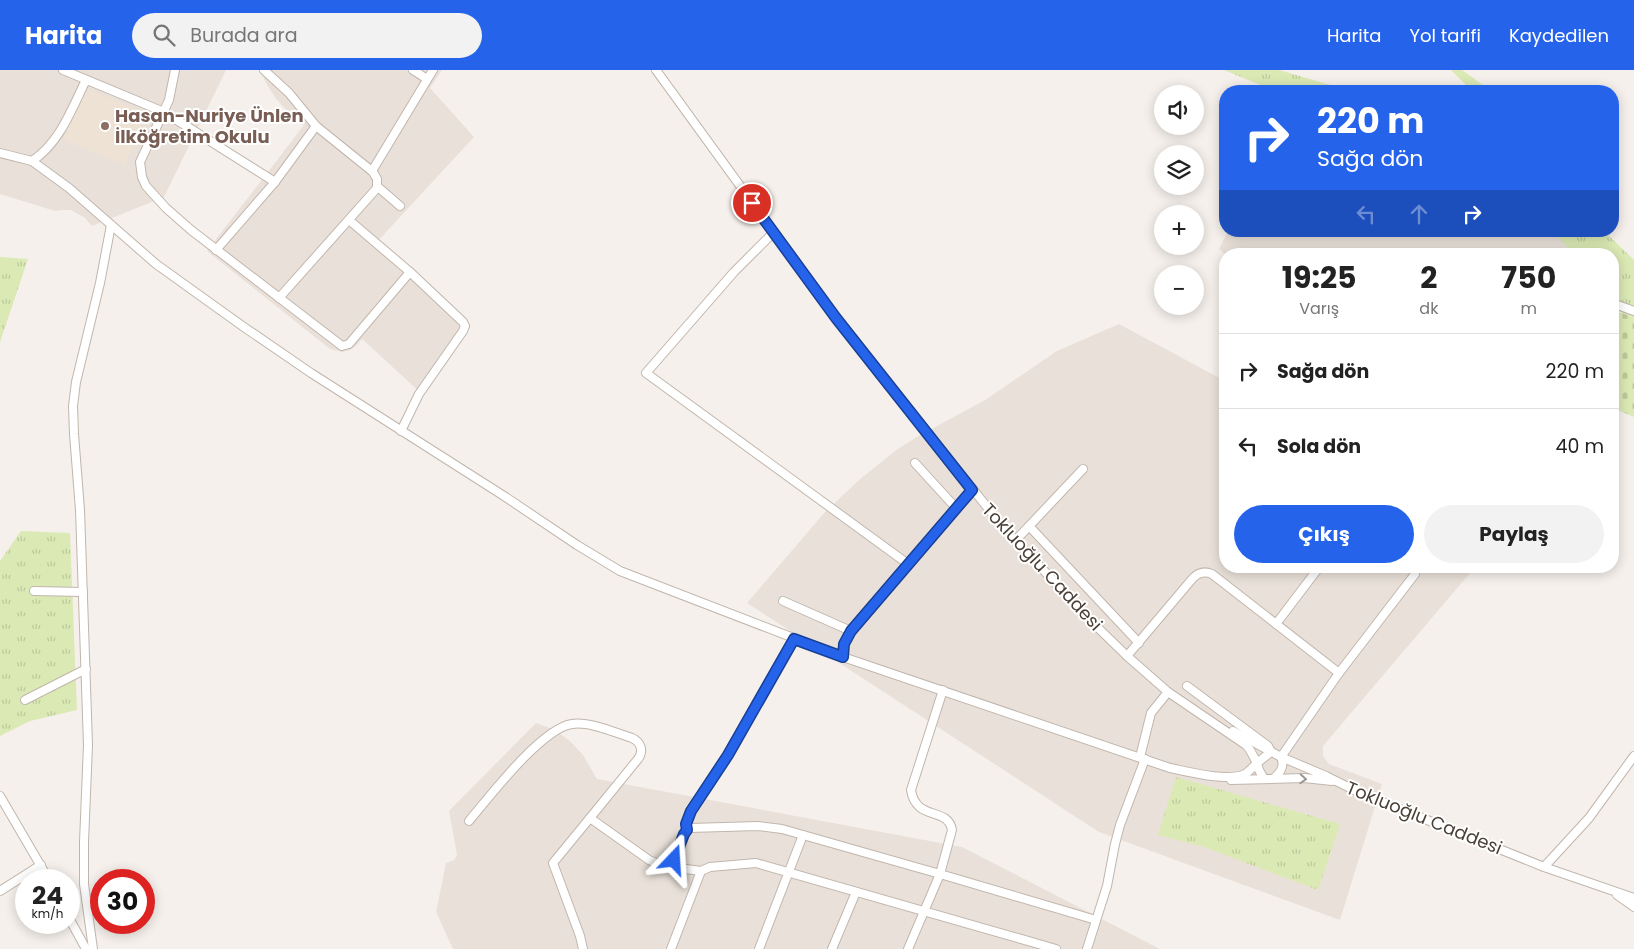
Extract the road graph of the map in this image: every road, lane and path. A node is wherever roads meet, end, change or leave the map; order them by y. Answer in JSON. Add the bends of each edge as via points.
{"nodes":[{"id":1,"x":63,"y":70,"type":"edge"},
{"id":2,"x":175,"y":70,"type":"edge"},
{"id":3,"x":264,"y":70,"type":"edge"},
{"id":4,"x":413,"y":70,"type":"edge"},
{"id":5,"x":433,"y":70,"type":"edge"},
{"id":6,"x":656,"y":70,"type":"edge"},
{"id":7,"x":427,"y":79,"type":"junction"},
{"id":8,"x":86,"y":80,"type":"junction"},
{"id":9,"x":164,"y":112,"type":"junction"},
{"id":10,"x":316,"y":126,"type":"junction"},
{"id":11,"x":0,"y":152,"type":"edge"},
{"id":12,"x":32,"y":161,"type":"junction"},
{"id":13,"x":372,"y":172,"type":"junction"},
{"id":14,"x":274,"y":182,"type":"junction"},
{"id":15,"x":378,"y":187,"type":"junction"},
{"id":16,"x":400,"y":206,"type":"dead end"},
{"id":17,"x":349,"y":220,"type":"junction"},
{"id":18,"x":111,"y":225,"type":"junction"},
{"id":19,"x":773,"y":233,"type":"junction"},
{"id":20,"x":216,"y":250,"type":"junction"},
{"id":21,"x":410,"y":272,"type":"junction"},
{"id":22,"x":279,"y":298,"type":"junction"},
{"id":23,"x":1619,"y":306,"type":"edge"},
{"id":24,"x":1634,"y":311,"type":"edge"},
{"id":25,"x":401,"y":431,"type":"junction"},
{"id":26,"x":915,"y":463,"type":"dead end"},
{"id":27,"x":1083,"y":469,"type":"dead end"},
{"id":28,"x":972,"y":490,"type":"junction"},
{"id":29,"x":956,"y":508,"type":"junction"},
{"id":30,"x":1029,"y":526,"type":"junction"},
{"id":31,"x":1015,"y":541,"type":"junction"},
{"id":32,"x":908,"y":564,"type":"junction"},
{"id":33,"x":1315,"y":573,"type":"edge"},
{"id":34,"x":1415,"y":574,"type":"dead end"},
{"id":35,"x":34,"y":591,"type":"dead end"},
{"id":36,"x":84,"y":592,"type":"junction"},
{"id":37,"x":783,"y":602,"type":"dead end"},
{"id":38,"x":1276,"y":624,"type":"junction"},
{"id":39,"x":851,"y":631,"type":"junction"},
{"id":40,"x":794,"y":639,"type":"junction"},
{"id":41,"x":1139,"y":643,"type":"junction"},
{"id":42,"x":1127,"y":656,"type":"junction"},
{"id":43,"x":843,"y":657,"type":"junction"},
{"id":44,"x":86,"y":669,"type":"junction"},
{"id":45,"x":1340,"y":673,"type":"junction"},
{"id":46,"x":1187,"y":686,"type":"dead end"},
{"id":47,"x":943,"y":690,"type":"junction"},
{"id":48,"x":1168,"y":692,"type":"junction"},
{"id":49,"x":26,"y":700,"type":"dead end"},
{"id":50,"x":1219,"y":726,"type":"junction"},
{"id":51,"x":1271,"y":752,"type":"junction"},
{"id":52,"x":1634,"y":756,"type":"edge"},
{"id":53,"x":1281,"y":757,"type":"junction"},
{"id":54,"x":1142,"y":758,"type":"junction"},
{"id":55,"x":1257,"y":763,"type":"junction"},
{"id":56,"x":1220,"y":776,"type":"junction"},
{"id":57,"x":1274,"y":778,"type":"junction"},
{"id":58,"x":1264,"y":779,"type":"junction"},
{"id":59,"x":1336,"y":782,"type":"junction"},
{"id":60,"x":0,"y":796,"type":"edge"},
{"id":61,"x":590,"y":818,"type":"junction"},
{"id":62,"x":469,"y":821,"type":"dead end"},
{"id":63,"x":687,"y":830,"type":"junction"},
{"id":64,"x":803,"y":834,"type":"junction"},
{"id":65,"x":41,"y":865,"type":"junction"},
{"id":66,"x":676,"y":865,"type":"junction"},
{"id":67,"x":1544,"y":866,"type":"junction"},
{"id":68,"x":43,"y":869,"type":"edge"},
{"id":69,"x":701,"y":871,"type":"junction"},
{"id":70,"x":788,"y":873,"type":"junction"},
{"id":71,"x":940,"y":874,"type":"junction"},
{"id":72,"x":1607,"y":889,"type":"junction"},
{"id":73,"x":0,"y":891,"type":"edge"},
{"id":74,"x":856,"y":892,"type":"junction"},
{"id":75,"x":1634,"y":898,"type":"edge"},
{"id":76,"x":1634,"y":907,"type":"edge"},
{"id":77,"x":924,"y":910,"type":"junction"},
{"id":78,"x":1096,"y":920,"type":"junction"},
{"id":79,"x":78,"y":934,"type":"edge"},
{"id":80,"x":86,"y":949,"type":"edge"},
{"id":81,"x":93,"y":949,"type":"edge"},
{"id":82,"x":583,"y":949,"type":"edge"},
{"id":83,"x":671,"y":949,"type":"edge"},
{"id":84,"x":759,"y":949,"type":"edge"},
{"id":85,"x":832,"y":949,"type":"edge"},
{"id":86,"x":908,"y":949,"type":"edge"},
{"id":87,"x":1056,"y":949,"type":"edge"},
{"id":88,"x":1087,"y":949,"type":"edge"}],
"edges":[{"from":1,"to":8,"type":"street"},
{"from":2,"to":9,"type":"street"},
{"from":3,"to":10,"type":"street","via":[[289,93]]},
{"from":4,"to":7,"type":"street"},
{"from":5,"to":7,"type":"street"},
{"from":6,"to":19,"type":"street","name":"Tokluoğlu Caddesi"},
{"from":7,"to":13,"type":"street"},
{"from":8,"to":9,"type":"street"},
{"from":8,"to":12,"type":"street","via":[[56,138]]},
{"from":9,"to":14,"type":"street"},
{"from":9,"to":20,"type":"street","via":[[140,162],[142,177],[166,208]]},
{"from":10,"to":13,"type":"street"},
{"from":10,"to":14,"type":"street"},
{"from":11,"to":12,"type":"street"},
{"from":12,"to":18,"type":"street"},
{"from":13,"to":15,"type":"street","via":[[378,179]]},
{"from":14,"to":20,"type":"street"},
{"from":15,"to":16,"type":"street"},
{"from":15,"to":17,"type":"street"},
{"from":17,"to":21,"type":"street"},
{"from":17,"to":22,"type":"street"},
{"from":18,"to":25,"type":"street","via":[[207,301]]},
{"from":18,"to":36,"type":"street","via":[[73,406]]},
{"from":19,"to":28,"type":"street","name":"Tokluoğlu Caddesi","via":[[841,325]]},
{"from":19,"to":32,"type":"street","via":[[734,272],[646,374]]},
{"from":20,"to":22,"type":"street"},
{"from":21,"to":22,"type":"street","via":[[344,346]]},
{"from":21,"to":25,"type":"street","via":[[465,326],[419,394]]},
{"from":23,"to":24,"type":"street"},
{"from":25,"to":40,"type":"street","via":[[620,571]]},
{"from":26,"to":29,"type":"street"},
{"from":27,"to":30,"type":"street"},
{"from":28,"to":29,"type":"street"},
{"from":28,"to":31,"type":"street","name":"Tokluoğlu Caddesi"},
{"from":29,"to":32,"type":"street"},
{"from":30,"to":31,"type":"street"},
{"from":30,"to":41,"type":"street"},
{"from":31,"to":42,"type":"street","name":"Tokluoğlu Caddesi"},
{"from":32,"to":39,"type":"street"},
{"from":33,"to":38,"type":"street"},
{"from":34,"to":45,"type":"street"},
{"from":35,"to":36,"type":"street"},
{"from":36,"to":44,"type":"street"},
{"from":37,"to":39,"type":"street"},
{"from":38,"to":41,"type":"street","via":[[1212,574],[1202,572]]},
{"from":38,"to":45,"type":"street"},
{"from":39,"to":43,"type":"street","via":[[844,644]]},
{"from":40,"to":43,"type":"street"},
{"from":40,"to":63,"type":"street","via":[[728,755],[691,811]]},
{"from":41,"to":42,"type":"street"},
{"from":42,"to":48,"type":"street","name":"Tokluoğlu Caddesi"},
{"from":43,"to":47,"type":"street"},
{"from":44,"to":49,"type":"street"},
{"from":44,"to":81,"type":"street","via":[[88,771],[84,863]]},
{"from":45,"to":53,"type":"street"},
{"from":46,"to":51,"type":"street","via":[[1256,736]]},
{"from":47,"to":54,"type":"street"},
{"from":47,"to":71,"type":"street","via":[[911,790],[914,802],[920,808],[944,817],[951,824]]},
{"from":48,"to":50,"type":"street","name":"Tokluoğlu Caddesi"},
{"from":48,"to":54,"type":"street","via":[[1151,713]]},
{"from":50,"to":51,"type":"street","name":"Tokluoğlu Caddesi"},
{"from":50,"to":55,"type":"street","name":"Tokluoğlu Caddesi","via":[[1248,748]]},
{"from":51,"to":53,"type":"street","name":"Tokluoğlu Caddesi"},
{"from":51,"to":55,"type":"street"},
{"from":52,"to":67,"type":"street","via":[[1589,818]]},
{"from":53,"to":57,"type":"street","via":[[1282,769]]},
{"from":53,"to":59,"type":"street","name":"Tokluoğlu Caddesi"},
{"from":54,"to":56,"type":"street","via":[[1170,768]]},
{"from":54,"to":78,"type":"street","via":[[1120,825]]},
{"from":55,"to":56,"type":"street","via":[[1245,774]]},
{"from":55,"to":58,"type":"street"},
{"from":56,"to":58,"type":"street","via":[[1231,780]]},
{"from":57,"to":58,"type":"street"},
{"from":57,"to":59,"type":"street","one_way":true},
{"from":59,"to":67,"type":"street","name":"Tokluoğlu Caddesi"},
{"from":60,"to":65,"type":"street"},
{"from":61,"to":62,"type":"street","via":[[638,759],[641,749],[632,738],[578,723],[561,727],[544,740]]},
{"from":61,"to":66,"type":"street","via":[[649,860]]},
{"from":61,"to":82,"type":"street","via":[[553,863]]},
{"from":63,"to":64,"type":"street","via":[[758,826]]},
{"from":63,"to":66,"type":"street","via":[[674,858]]},
{"from":64,"to":70,"type":"street"},
{"from":64,"to":71,"type":"street"},
{"from":65,"to":68,"type":"street"},
{"from":65,"to":73,"type":"street"},
{"from":66,"to":69,"type":"street"},
{"from":67,"to":72,"type":"street","name":"Tokluoğlu Caddesi"},
{"from":69,"to":70,"type":"street","via":[[710,867],[756,863]]},
{"from":69,"to":83,"type":"street"},
{"from":70,"to":74,"type":"street"},
{"from":70,"to":84,"type":"street"},
{"from":71,"to":77,"type":"street"},
{"from":71,"to":78,"type":"street"},
{"from":72,"to":75,"type":"street","name":"Tokluoğlu Caddesi"},
{"from":72,"to":76,"type":"street"},
{"from":74,"to":77,"type":"street"},
{"from":74,"to":85,"type":"street"},
{"from":77,"to":86,"type":"street"},
{"from":77,"to":87,"type":"street"},
{"from":78,"to":88,"type":"street"},
{"from":79,"to":80,"type":"street"}]}
